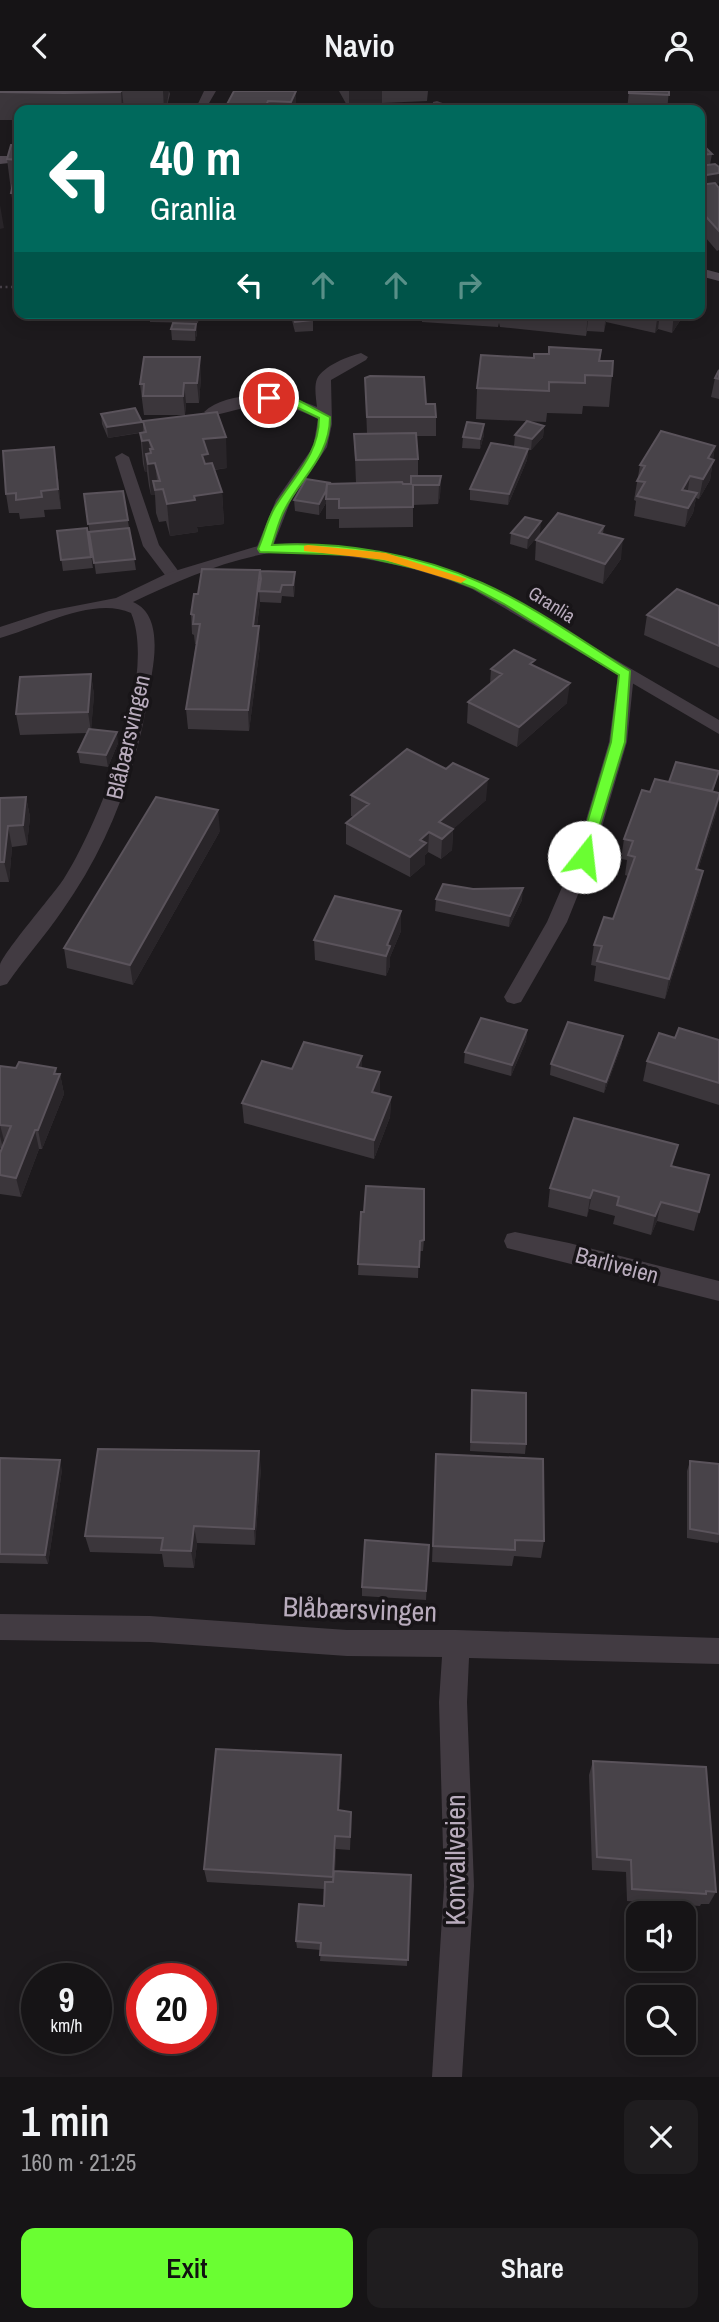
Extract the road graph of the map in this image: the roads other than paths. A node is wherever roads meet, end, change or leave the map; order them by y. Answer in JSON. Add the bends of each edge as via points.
{"nodes":[{"id":1,"x":361,"y":357,"type":"dead end"},
{"id":2,"x":211,"y":412,"type":"edge"},
{"id":3,"x":324,"y":417,"type":"junction"},
{"id":4,"x":122,"y":457,"type":"dead end"},
{"id":5,"x":264,"y":549,"type":"junction"},
{"id":6,"x":174,"y":576,"type":"junction"},
{"id":7,"x":120,"y":602,"type":"junction"},
{"id":8,"x":0,"y":633,"type":"edge"},
{"id":9,"x":626,"y":674,"type":"junction"},
{"id":10,"x":719,"y":729,"type":"edge"},
{"id":11,"x":0,"y":979,"type":"edge"},
{"id":12,"x":514,"y":997,"type":"dead end"},
{"id":13,"x":515,"y":1241,"type":"dead end"},
{"id":14,"x":719,"y":1291,"type":"edge"},
{"id":15,"x":0,"y":1627,"type":"edge"},
{"id":16,"x":456,"y":1643,"type":"junction"},
{"id":17,"x":719,"y":1651,"type":"edge"},
{"id":18,"x":447,"y":2077,"type":"edge"}],
"edges":[{"from":1,"to":3,"type":"street","via":[[324,379]]},
{"from":2,"to":3,"type":"street","via":[[236,402],[269,398],[292,401]]},
{"from":3,"to":5,"type":"street","via":[[325,434],[318,453],[288,493]]},
{"from":4,"to":6,"type":"street","via":[[151,546]]},
{"from":5,"to":6,"type":"street","name":"Granlia"},
{"from":5,"to":9,"type":"street","name":"Granlia","via":[[356,551],[436,569],[508,602]]},
{"from":6,"to":7,"type":"street","name":"Granlia"},
{"from":7,"to":8,"type":"street","name":"Granlia","via":[[67,611]]},
{"from":7,"to":11,"type":"street","name":"Blåbærsvingen","via":[[138,610],[146,626],[148,648],[123,779],[87,857]]},
{"from":9,"to":10,"type":"street","name":"Granlia"},
{"from":9,"to":12,"type":"street","via":[[618,742],[584,857],[557,922]]},
{"from":13,"to":14,"type":"street","name":"Barliveien"},
{"from":15,"to":16,"type":"street","name":"Blåbærsvingen","via":[[150,1629],[347,1643]]},
{"from":16,"to":17,"type":"street","name":"Blåbærsvingen"},
{"from":16,"to":18,"type":"street","name":"Konvallveien","via":[[453,1702],[459,1886]]}]}
